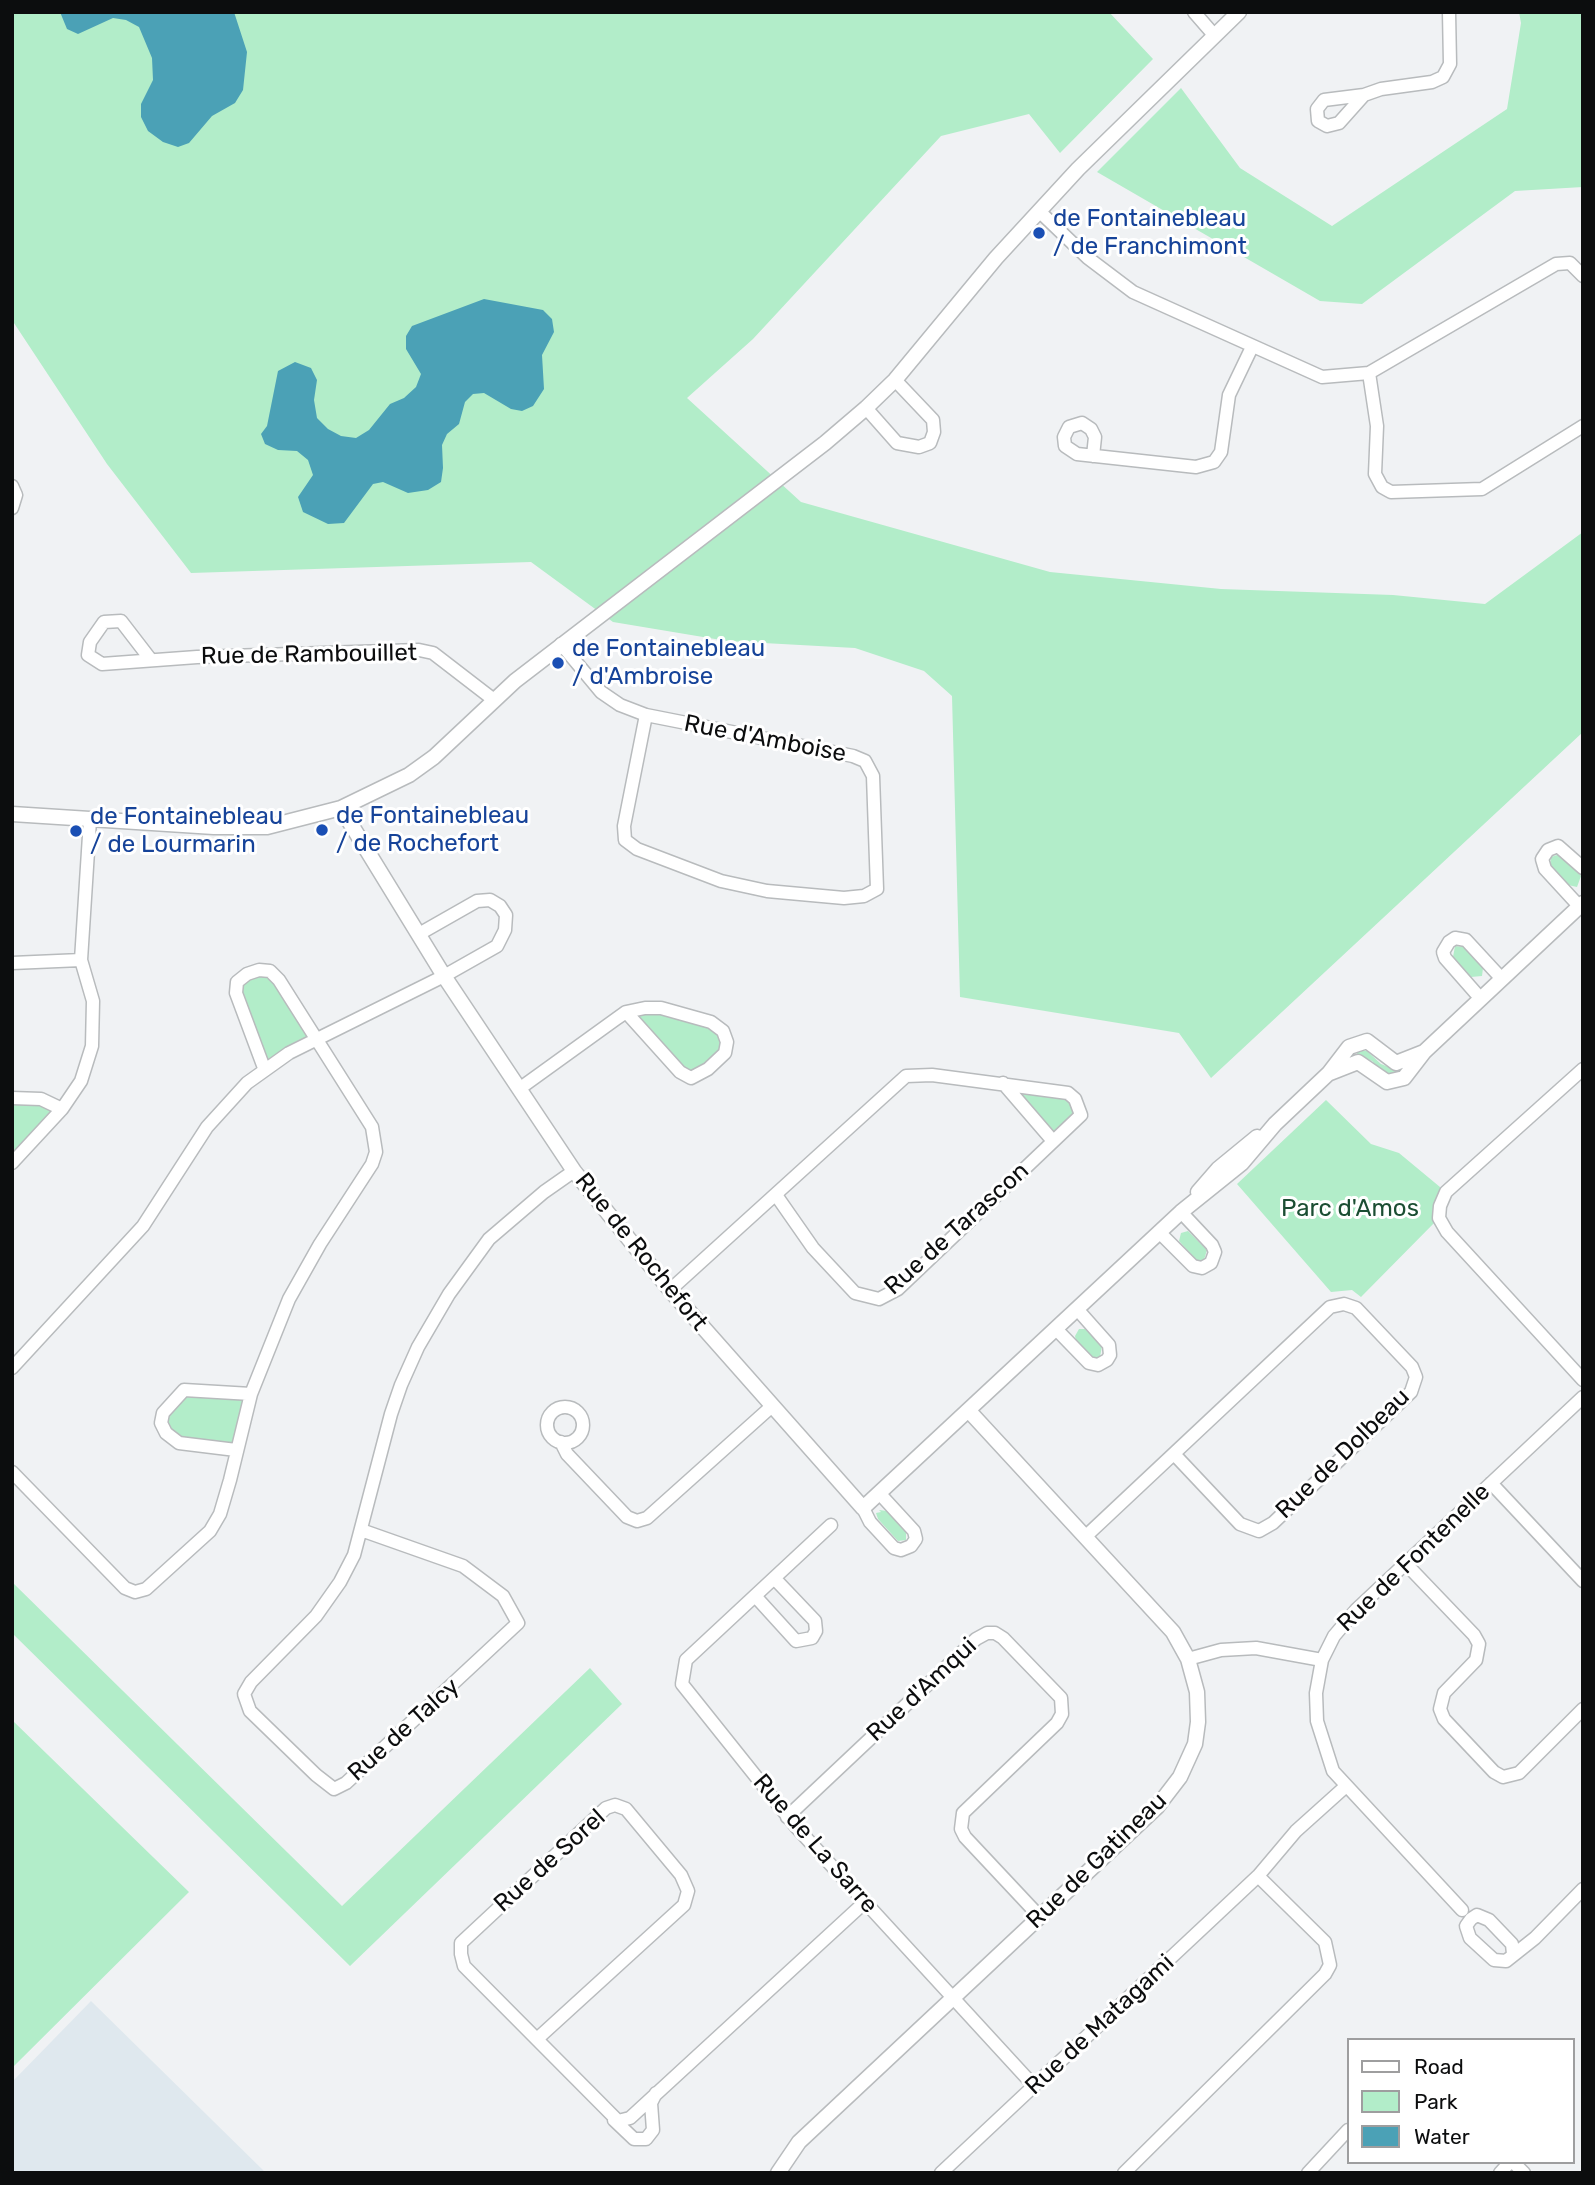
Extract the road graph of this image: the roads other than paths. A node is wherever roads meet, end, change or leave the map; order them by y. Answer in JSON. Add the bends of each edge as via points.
{"nodes":[{"id":1,"x":1194,"y":12,"type":"edge"},
{"id":2,"x":1239,"y":12,"type":"edge"},
{"id":3,"x":1449,"y":12,"type":"edge"},
{"id":4,"x":1214,"y":35,"type":"junction"},
{"id":5,"x":1364,"y":95,"type":"dead end"},
{"id":6,"x":1039,"y":211,"type":"junction"},
{"id":7,"x":1583,"y":276,"type":"edge"},
{"id":8,"x":1252,"y":347,"type":"junction"},
{"id":9,"x":1369,"y":373,"type":"junction"},
{"id":10,"x":895,"y":380,"type":"junction"},
{"id":11,"x":866,"y":408,"type":"junction"},
{"id":12,"x":1583,"y":426,"type":"edge"},
{"id":13,"x":1093,"y":456,"type":"dead end"},
{"id":14,"x":12,"y":486,"type":"edge"},
{"id":15,"x":12,"y":508,"type":"edge"},
{"id":16,"x":561,"y":644,"type":"junction"},
{"id":17,"x":151,"y":660,"type":"junction"},
{"id":18,"x":494,"y":700,"type":"junction"},
{"id":19,"x":646,"y":715,"type":"junction"},
{"id":20,"x":341,"y":808,"type":"junction"},
{"id":21,"x":12,"y":814,"type":"edge"},
{"id":22,"x":90,"y":820,"type":"junction"},
{"id":23,"x":1583,"y":868,"type":"edge"},
{"id":24,"x":1581,"y":905,"type":"edge"},
{"id":25,"x":419,"y":934,"type":"junction"},
{"id":26,"x":80,"y":960,"type":"junction"},
{"id":27,"x":12,"y":963,"type":"edge"},
{"id":28,"x":444,"y":976,"type":"junction"},
{"id":29,"x":1502,"y":979,"type":"junction"},
{"id":30,"x":1481,"y":999,"type":"junction"},
{"id":31,"x":626,"y":1012,"type":"junction"},
{"id":32,"x":314,"y":1039,"type":"junction"},
{"id":33,"x":1424,"y":1052,"type":"junction"},
{"id":34,"x":264,"y":1068,"type":"junction"},
{"id":35,"x":1583,"y":1069,"type":"edge"},
{"id":36,"x":1329,"y":1073,"type":"junction"},
{"id":37,"x":1003,"y":1083,"type":"junction"},
{"id":38,"x":519,"y":1089,"type":"junction"},
{"id":39,"x":12,"y":1098,"type":"edge"},
{"id":40,"x":62,"y":1109,"type":"junction"},
{"id":41,"x":1053,"y":1141,"type":"junction"},
{"id":42,"x":12,"y":1163,"type":"edge"},
{"id":43,"x":574,"y":1171,"type":"junction"},
{"id":44,"x":776,"y":1195,"type":"junction"},
{"id":45,"x":1181,"y":1212,"type":"junction"},
{"id":46,"x":1160,"y":1232,"type":"junction"},
{"id":47,"x":670,"y":1290,"type":"junction"},
{"id":48,"x":1077,"y":1309,"type":"junction"},
{"id":49,"x":1056,"y":1329,"type":"junction"},
{"id":50,"x":15,"y":1362,"type":"edge"},
{"id":51,"x":1583,"y":1380,"type":"edge"},
{"id":52,"x":251,"y":1394,"type":"junction"},
{"id":53,"x":1583,"y":1397,"type":"edge"},
{"id":54,"x":771,"y":1407,"type":"junction"},
{"id":55,"x":969,"y":1411,"type":"junction"},
{"id":56,"x":561,"y":1442,"type":"dead end"},
{"id":57,"x":236,"y":1450,"type":"junction"},
{"id":58,"x":1174,"y":1454,"type":"junction"},
{"id":59,"x":12,"y":1472,"type":"edge"},
{"id":60,"x":1491,"y":1483,"type":"junction"},
{"id":61,"x":880,"y":1493,"type":"junction"},
{"id":62,"x":863,"y":1508,"type":"junction"},
{"id":63,"x":831,"y":1525,"type":"dead end"},
{"id":64,"x":360,"y":1530,"type":"junction"},
{"id":65,"x":1086,"y":1536,"type":"junction"},
{"id":66,"x":1406,"y":1564,"type":"junction"},
{"id":67,"x":775,"y":1579,"type":"junction"},
{"id":68,"x":1583,"y":1581,"type":"edge"},
{"id":69,"x":756,"y":1597,"type":"junction"},
{"id":70,"x":1188,"y":1659,"type":"junction"},
{"id":71,"x":1322,"y":1660,"type":"junction"},
{"id":72,"x":1583,"y":1709,"type":"edge"},
{"id":73,"x":1345,"y":1787,"type":"junction"},
{"id":74,"x":787,"y":1816,"type":"junction"},
{"id":75,"x":1258,"y":1876,"type":"junction"},
{"id":76,"x":1583,"y":1889,"type":"edge"},
{"id":77,"x":864,"y":1902,"type":"junction"},
{"id":78,"x":1462,"y":1910,"type":"dead end"},
{"id":79,"x":1040,"y":1917,"type":"junction"},
{"id":80,"x":1513,"y":1954,"type":"dead end"},
{"id":81,"x":954,"y":1996,"type":"junction"},
{"id":82,"x":537,"y":2039,"type":"junction"},
{"id":83,"x":1034,"y":2086,"type":"junction"},
{"id":84,"x":656,"y":2092,"type":"junction"},
{"id":85,"x":611,"y":2117,"type":"junction"},
{"id":86,"x":1346,"y":2132,"type":"edge"},
{"id":87,"x":778,"y":2173,"type":"edge"},
{"id":88,"x":941,"y":2173,"type":"edge"},
{"id":89,"x":1124,"y":2173,"type":"edge"},
{"id":90,"x":1308,"y":2173,"type":"edge"}],
"edges":[{"from":1,"to":4,"type":"street"},
{"from":2,"to":4,"type":"street"},
{"from":3,"to":5,"type":"street","via":[[1450,64],[1443,77]]},
{"from":4,"to":6,"type":"street"},
{"from":6,"to":8,"type":"street","via":[[1121,285]]},
{"from":6,"to":10,"type":"street"},
{"from":7,"to":9,"type":"street","via":[[1570,263],[1556,264]]},
{"from":8,"to":9,"type":"street","via":[[1315,375]]},
{"from":8,"to":13,"type":"street","via":[[1229,395],[1221,452],[1214,462],[1196,467]]},
{"from":9,"to":12,"type":"street","via":[[1377,426],[1375,473],[1382,487],[1391,492],[1482,489]]},
{"from":10,"to":11,"type":"street"},
{"from":10,"to":11,"type":"street","via":[[932,417],[935,428],[930,443],[919,447],[897,443]]},
{"from":11,"to":16,"type":"street"},
{"from":14,"to":15,"type":"street","via":[[16,495]]},
{"from":16,"to":18,"type":"street"},
{"from":16,"to":19,"type":"street","name":"Rue d'Amboise","via":[[601,692]]},
{"from":17,"to":17,"type":"street","name":"Rue de Rambouillet","via":[[121,621],[104,622],[90,642],[88,655],[102,664]]},
{"from":17,"to":18,"type":"street","name":"Rue de Rambouillet","via":[[419,650],[433,653]]},
{"from":18,"to":20,"type":"street","via":[[434,757],[384,790]]},
{"from":19,"to":19,"type":"street","name":"Rue d'Amboise","via":[[865,761],[873,776],[877,889],[844,898],[766,891],[721,881],[625,841]]},
{"from":20,"to":22,"type":"street","via":[[267,827]]},
{"from":20,"to":25,"type":"street","name":"Rue de Rochefort"},
{"from":21,"to":22,"type":"street"},
{"from":22,"to":26,"type":"street"},
{"from":23,"to":24,"type":"street","via":[[1558,846],[1542,859],[1545,869]]},
{"from":24,"to":29,"type":"street"},
{"from":25,"to":28,"type":"street","name":"Rue de Rochefort"},
{"from":25,"to":28,"type":"street","via":[[477,901],[490,900],[506,915],[498,946]]},
{"from":26,"to":27,"type":"street"},
{"from":26,"to":40,"type":"street","via":[[93,1001],[92,1046],[81,1081]]},
{"from":28,"to":32,"type":"street"},
{"from":28,"to":38,"type":"street","name":"Rue de Rochefort"},
{"from":29,"to":30,"type":"street"},
{"from":29,"to":30,"type":"street","via":[[1466,940],[1449,942],[1445,958]]},
{"from":30,"to":33,"type":"street"},
{"from":31,"to":31,"type":"street","via":[[662,1008],[711,1022],[723,1031],[725,1053],[691,1078],[680,1072]]},
{"from":31,"to":38,"type":"street"},
{"from":32,"to":34,"type":"street"},
{"from":32,"to":34,"type":"street","via":[[270,971],[247,974],[237,982],[236,993]]},
{"from":32,"to":52,"type":"street","via":[[372,1126],[376,1152],[289,1299]]},
{"from":33,"to":36,"type":"street","via":[[1410,1072],[1395,1082],[1383,1081],[1361,1063]]},
{"from":33,"to":36,"type":"street","via":[[1393,1062],[1370,1043],[1359,1041],[1342,1053]]},
{"from":34,"to":50,"type":"street","via":[[207,1127],[143,1226]]},
{"from":35,"to":51,"type":"street","via":[[1446,1192],[1439,1218]]},
{"from":36,"to":45,"type":"street","via":[[1218,1169]]},
{"from":37,"to":41,"type":"street"},
{"from":37,"to":41,"type":"street","name":"Rue de Tarascon","via":[[1068,1093],[1075,1099],[1080,1115]]},
{"from":37,"to":44,"type":"street","name":"Rue de Tarascon","via":[[906,1076]]},
{"from":38,"to":43,"type":"street","name":"Rue de Rochefort"},
{"from":39,"to":40,"type":"street","via":[[41,1099]]},
{"from":40,"to":42,"type":"street"},
{"from":41,"to":44,"type":"street","name":"Rue de Tarascon","via":[[898,1289],[879,1299],[855,1293],[813,1248]]},
{"from":43,"to":47,"type":"street","name":"Rue de Rochefort"},
{"from":43,"to":64,"type":"street","name":"Rue de Talcy","via":[[489,1239],[449,1294],[401,1385]]},
{"from":44,"to":47,"type":"street","name":"Rue de Tarascon"},
{"from":45,"to":46,"type":"street"},
{"from":45,"to":46,"type":"street","via":[[1212,1245],[1211,1263],[1193,1266]]},
{"from":46,"to":48,"type":"street"},
{"from":47,"to":54,"type":"street","name":"Rue de Rochefort"},
{"from":48,"to":49,"type":"street"},
{"from":48,"to":49,"type":"street","via":[[1109,1345],[1107,1360],[1089,1363]]},
{"from":49,"to":55,"type":"street"},
{"from":52,"to":57,"type":"street"},
{"from":52,"to":57,"type":"street","via":[[184,1390],[163,1413],[166,1433],[180,1443]]},
{"from":53,"to":60,"type":"street","name":"Rue de Fontenelle"},
{"from":54,"to":56,"type":"street","via":[[647,1518],[637,1521],[627,1517]]},
{"from":54,"to":62,"type":"street","name":"Rue de Rochefort"},
{"from":55,"to":61,"type":"street"},
{"from":55,"to":65,"type":"street","name":"Rue de Gatineau"},
{"from":57,"to":59,"type":"street","via":[[220,1514],[210,1531],[146,1589],[135,1592],[125,1588]]},
{"from":58,"to":58,"type":"street","name":"Rue de Dolbeau","via":[[1240,1524],[1259,1531],[1273,1523],[1411,1392],[1416,1377],[1412,1367],[1356,1308],[1344,1304],[1330,1307]]},
{"from":58,"to":65,"type":"street","name":"Rue de Dolbeau"},
{"from":60,"to":66,"type":"street","name":"Rue de Fontenelle"},
{"from":60,"to":68,"type":"street"},
{"from":61,"to":62,"type":"street"},
{"from":61,"to":62,"type":"street","via":[[914,1531],[916,1539],[911,1546],[894,1548]]},
{"from":63,"to":67,"type":"street","name":"Rue de La Sarre"},
{"from":64,"to":64,"type":"street","name":"Rue de Talcy","via":[[463,1566],[503,1596],[518,1623],[346,1783],[334,1789],[250,1711],[244,1694],[316,1616],[354,1555]]},
{"from":65,"to":70,"type":"street","name":"Rue de Gatineau","via":[[1163,1619]]},
{"from":66,"to":71,"type":"street","name":"Rue de Fontenelle","via":[[1342,1625]]},
{"from":66,"to":72,"type":"street","via":[[1479,1644],[1476,1660],[1444,1693],[1440,1709],[1494,1772],[1503,1777],[1519,1773]]},
{"from":67,"to":69,"type":"street","name":"Rue de La Sarre"},
{"from":67,"to":69,"type":"street","via":[[815,1621],[813,1638],[796,1641]]},
{"from":69,"to":74,"type":"street","name":"Rue de La Sarre","via":[[686,1660],[682,1684]]},
{"from":70,"to":71,"type":"street","via":[[1221,1650],[1256,1648]]},
{"from":70,"to":79,"type":"street","name":"Rue de Gatineau","via":[[1197,1692],[1198,1722],[1180,1777],[1149,1815]]},
{"from":71,"to":73,"type":"street","name":"Rue de Fontenelle","via":[[1316,1693],[1319,1734],[1333,1771]]},
{"from":73,"to":75,"type":"street","name":"Rue de Matagami","via":[[1296,1831]]},
{"from":73,"to":78,"type":"street","name":"Rue de Fontenelle"},
{"from":74,"to":77,"type":"street","name":"Rue de La Sarre"},
{"from":74,"to":79,"type":"street","name":"Rue d'Amqui","via":[[976,1639],[998,1634],[1061,1698],[1062,1714],[963,1812],[961,1829]]},
{"from":75,"to":83,"type":"street","name":"Rue de Matagami"},
{"from":75,"to":89,"type":"street","via":[[1325,1942],[1330,1965]]},
{"from":76,"to":80,"type":"street"},
{"from":77,"to":81,"type":"street","name":"Rue de La Sarre"},
{"from":77,"to":84,"type":"street"},
{"from":79,"to":81,"type":"street","name":"Rue de Gatineau"},
{"from":81,"to":83,"type":"street","name":"Rue de La Sarre"},
{"from":81,"to":87,"type":"street","name":"Rue de Gatineau","via":[[799,2142]]},
{"from":82,"to":82,"type":"street","name":"Rue de Sorel","via":[[684,1905],[688,1891],[681,1875],[626,1809],[615,1805],[606,1808],[461,1943],[464,1966]]},
{"from":82,"to":85,"type":"street","name":"Rue de Sorel"},
{"from":83,"to":88,"type":"street","name":"Rue de Matagami"},
{"from":84,"to":85,"type":"street","via":[[630,2119],[622,2122]]},
{"from":84,"to":85,"type":"street","name":"Rue de Sorel","via":[[651,2103],[653,2130],[646,2139],[634,2139]]},
{"from":86,"to":90,"type":"street"}]}
